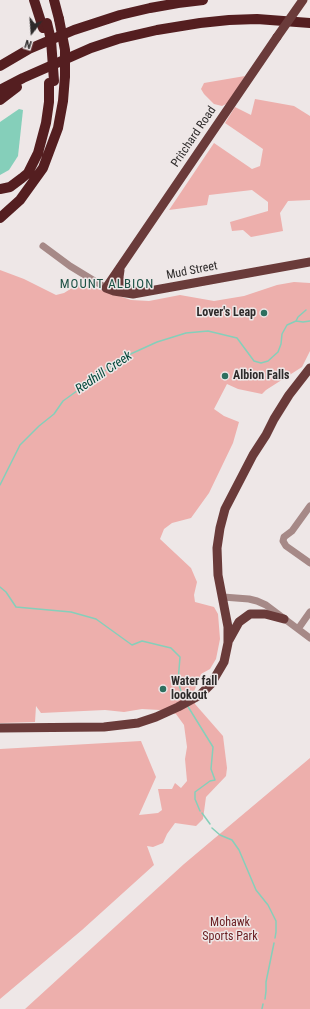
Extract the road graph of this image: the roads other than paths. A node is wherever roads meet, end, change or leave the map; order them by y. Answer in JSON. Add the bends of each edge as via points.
{"nodes":[{"id":1,"x":34,"y":0,"type":"edge"},
{"id":2,"x":40,"y":0,"type":"edge"},
{"id":3,"x":54,"y":0,"type":"edge"},
{"id":4,"x":203,"y":0,"type":"edge"},
{"id":5,"x":303,"y":0,"type":"edge"},
{"id":6,"x":310,"y":23,"type":"edge"},
{"id":7,"x":45,"y":26,"type":"junction"},
{"id":8,"x":0,"y":66,"type":"edge"},
{"id":9,"x":42,"y":69,"type":"junction"},
{"id":10,"x":51,"y":82,"type":"junction"},
{"id":11,"x":0,"y":90,"type":"edge"},
{"id":12,"x":0,"y":100,"type":"edge"},
{"id":13,"x":37,"y":176,"type":"junction"},
{"id":14,"x":0,"y":189,"type":"edge"},
{"id":15,"x":0,"y":218,"type":"edge"},
{"id":16,"x":43,"y":246,"type":"dead end"},
{"id":17,"x":310,"y":262,"type":"edge"},
{"id":18,"x":120,"y":270,"type":"junction"},
{"id":19,"x":106,"y":288,"type":"junction"},
{"id":20,"x":148,"y":292,"type":"junction"},
{"id":21,"x":310,"y":368,"type":"edge"},
{"id":22,"x":310,"y":506,"type":"edge"},
{"id":23,"x":310,"y":563,"type":"edge"},
{"id":24,"x":223,"y":597,"type":"junction"},
{"id":25,"x":310,"y":612,"type":"edge"},
{"id":26,"x":284,"y":619,"type":"junction"},
{"id":27,"x":298,"y":629,"type":"junction"},
{"id":28,"x":310,"y":638,"type":"edge"},
{"id":29,"x":228,"y":643,"type":"junction"},
{"id":30,"x":0,"y":728,"type":"edge"}],
"edges":[{"from":1,"to":7,"type":"highway"},
{"from":2,"to":7,"type":"highway"},
{"from":3,"to":13,"type":"highway","bridge":true,"via":[[65,50],[63,101],[58,128],[43,168]]},
{"from":4,"to":8,"type":"highway","via":[[150,8],[87,25],[29,49]]},
{"from":5,"to":18,"type":"main road","name":"Pritchard Road","bridge":true},
{"from":6,"to":9,"type":"highway","via":[[257,19],[200,22],[118,39]]},
{"from":7,"to":10,"type":"highway","bridge":true,"via":[[51,40]]},
{"from":9,"to":11,"type":"highway"},
{"from":9,"to":12,"type":"highway"},
{"from":10,"to":13,"type":"highway","via":[[53,110]]},
{"from":10,"to":14,"type":"highway","via":[[46,123],[38,153],[28,173],[10,187]]},
{"from":13,"to":15,"type":"highway","via":[[20,200]]},
{"from":16,"to":19,"type":"street","name":"Mud Street"},
{"from":17,"to":20,"type":"main road","name":"Mud Street"},
{"from":18,"to":19,"type":"main road","name":"Pritchard Road"},
{"from":18,"to":20,"type":"main road","via":[[119,282],[122,287],[134,292]]},
{"from":19,"to":20,"type":"main road","name":"Mud Street","via":[[126,294]]},
{"from":21,"to":24,"type":"main road","via":[[274,419],[225,509],[217,548],[218,575]]},
{"from":22,"to":23,"type":"street","via":[[283,541]]},
{"from":24,"to":26,"type":"street","via":[[257,601]]},
{"from":24,"to":29,"type":"main road"},
{"from":25,"to":27,"type":"street"},
{"from":26,"to":27,"type":"street"},
{"from":26,"to":29,"type":"main road","via":[[265,614],[250,614],[238,624]]},
{"from":27,"to":28,"type":"street"},
{"from":29,"to":30,"type":"main road","via":[[215,680],[205,691],[169,712],[138,723],[104,727]]}]}
